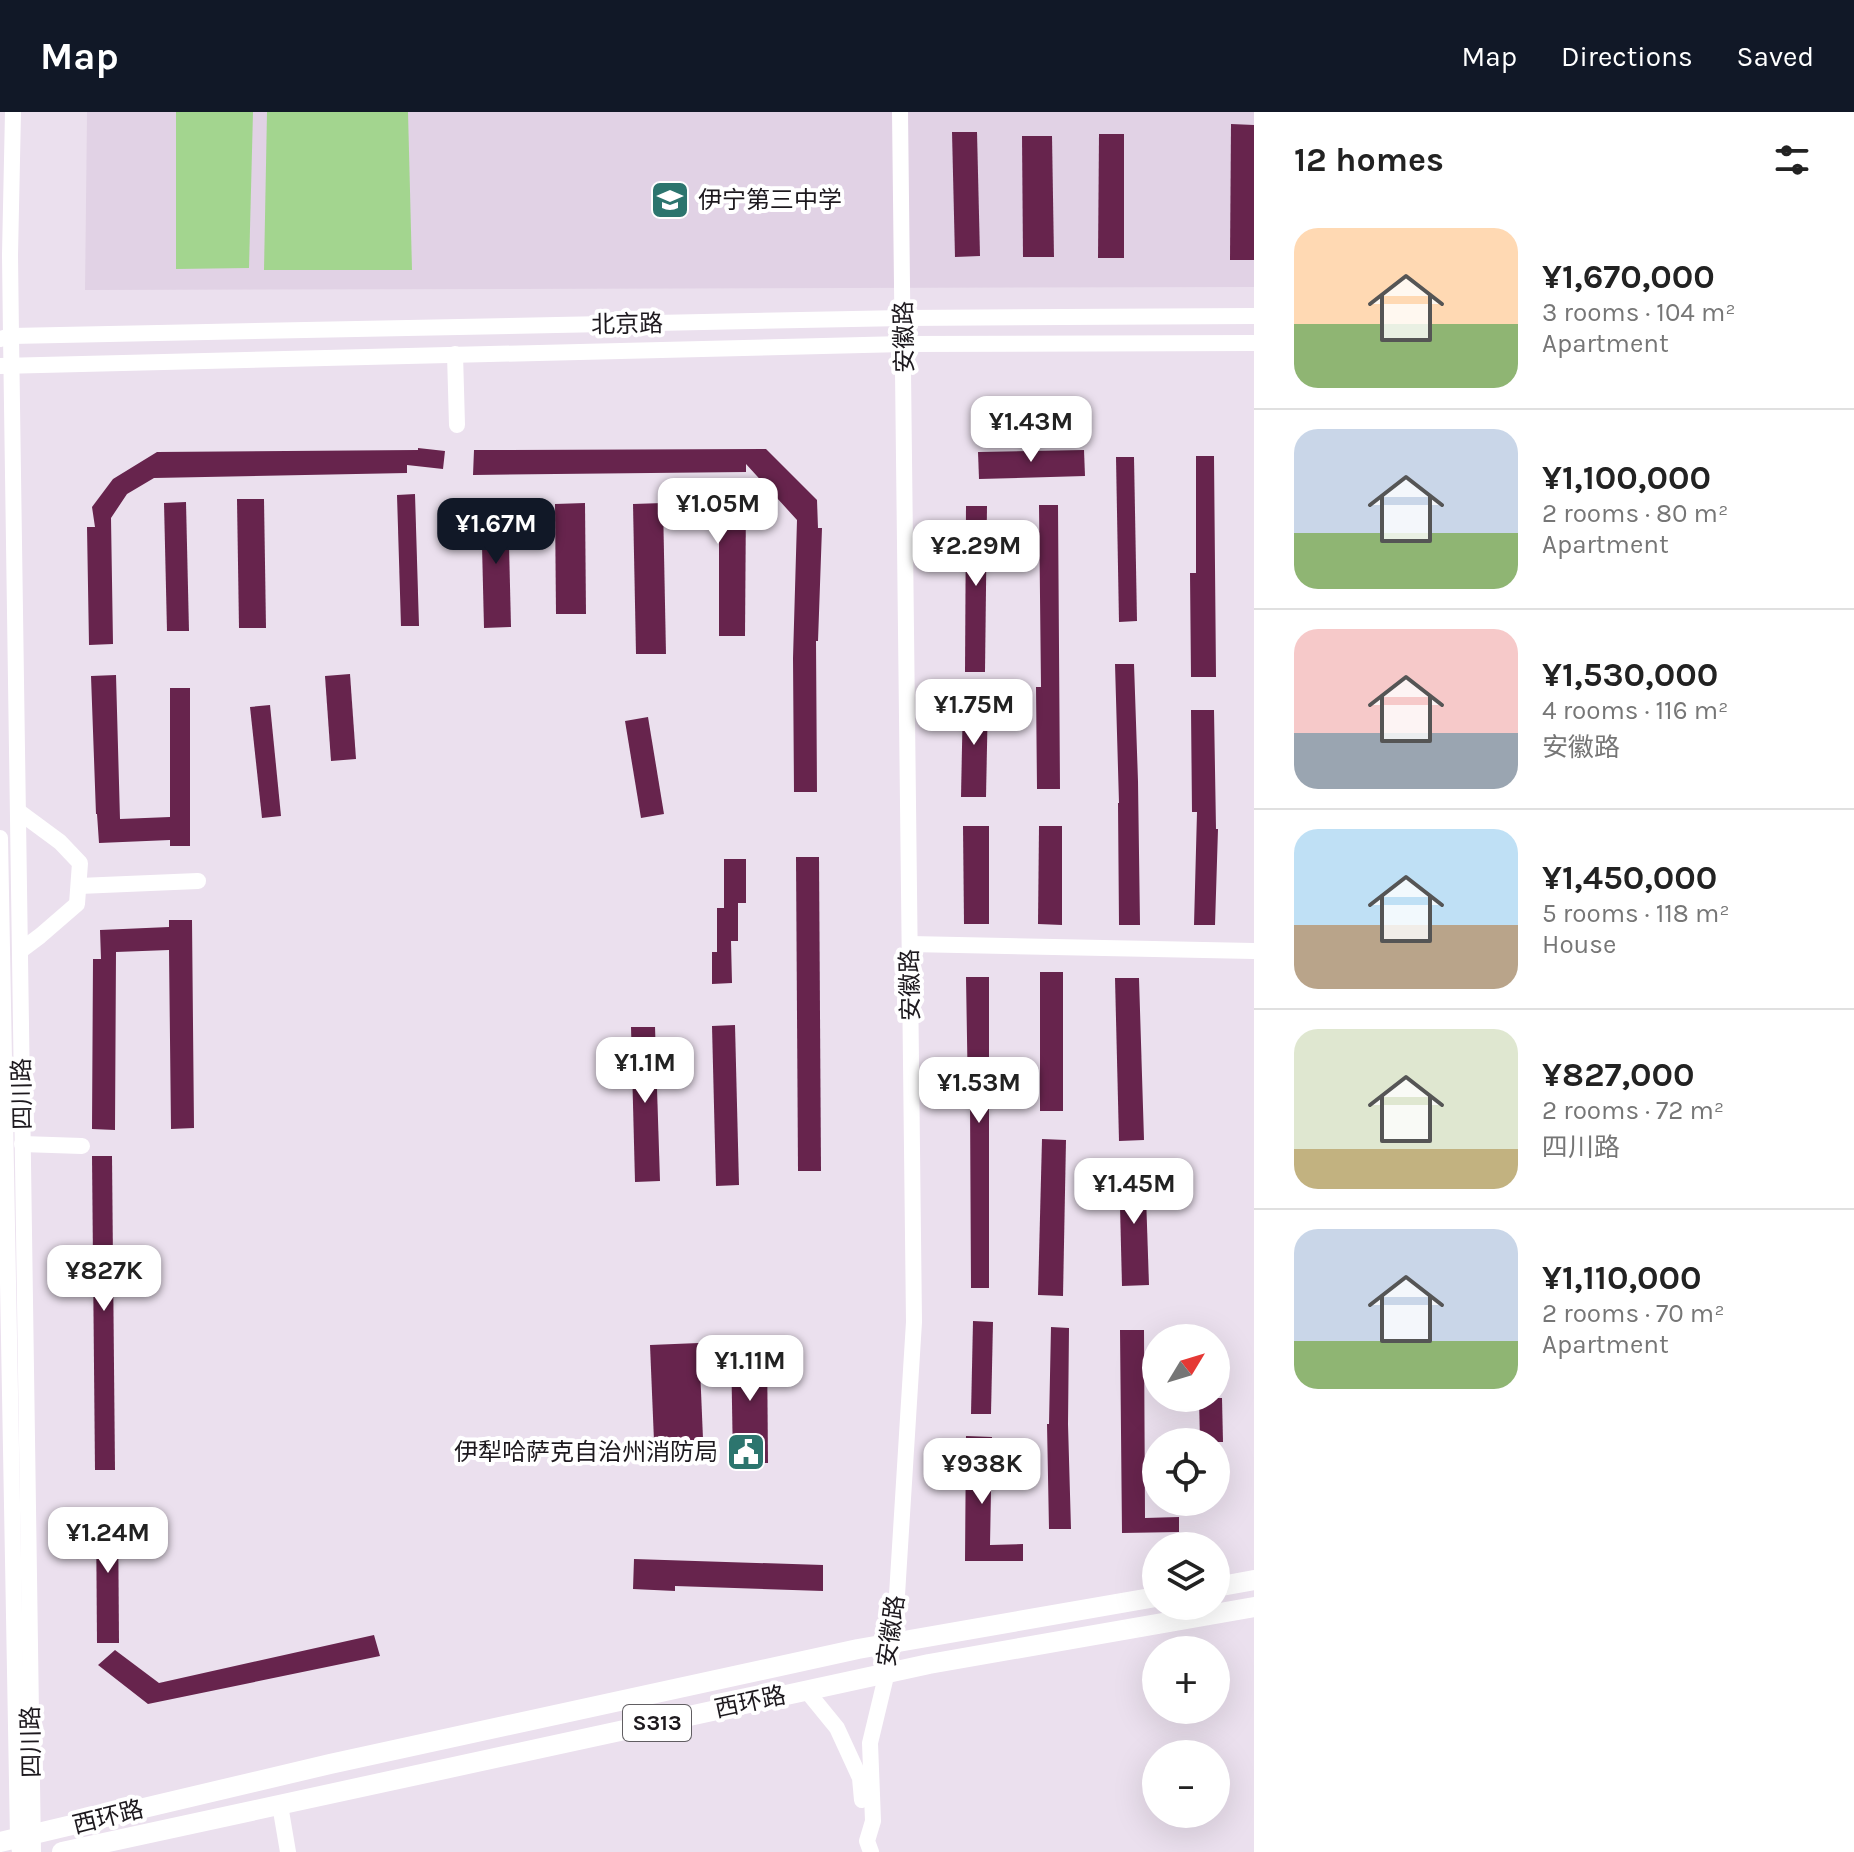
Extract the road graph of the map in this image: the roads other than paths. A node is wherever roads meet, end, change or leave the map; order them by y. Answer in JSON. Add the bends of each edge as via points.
{"nodes":[{"id":1,"x":13,"y":112,"type":"edge"},
{"id":2,"x":900,"y":112,"type":"edge"},
{"id":3,"x":1254,"y":316,"type":"edge"},
{"id":4,"x":904,"y":318,"type":"junction"},
{"id":5,"x":5,"y":338,"type":"edge"},
{"id":6,"x":1254,"y":343,"type":"edge"},
{"id":7,"x":904,"y":344,"type":"junction"},
{"id":8,"x":455,"y":354,"type":"junction"},
{"id":9,"x":6,"y":366,"type":"edge"},
{"id":10,"x":457,"y":425,"type":"dead end"},
{"id":11,"x":18,"y":811,"type":"junction"},
{"id":12,"x":0,"y":838,"type":"edge"},
{"id":13,"x":198,"y":881,"type":"dead end"},
{"id":14,"x":79,"y":886,"type":"junction"},
{"id":15,"x":910,"y":944,"type":"junction"},
{"id":16,"x":20,"y":951,"type":"junction"},
{"id":17,"x":1254,"y":951,"type":"edge"},
{"id":18,"x":22,"y":1144,"type":"junction"},
{"id":19,"x":82,"y":1146,"type":"dead end"},
{"id":20,"x":1254,"y":1580,"type":"edge"},
{"id":21,"x":1230,"y":1584,"type":"edge"},
{"id":22,"x":1142,"y":1599,"type":"edge"},
{"id":23,"x":1254,"y":1607,"type":"edge"},
{"id":24,"x":894,"y":1643,"type":"junction"},
{"id":25,"x":886,"y":1673,"type":"junction"},
{"id":26,"x":806,"y":1690,"type":"junction"},
{"id":27,"x":280,"y":1805,"type":"junction"},
{"id":28,"x":21,"y":1844,"type":"edge"},
{"id":29,"x":869,"y":1848,"type":"edge"},
{"id":30,"x":62,"y":1852,"type":"edge"},
{"id":31,"x":288,"y":1852,"type":"edge"}],
"edges":[{"from":1,"to":5,"type":"street","name":"四川路"},
{"from":2,"to":4,"type":"street","name":"安徽路"},
{"from":3,"to":4,"type":"street","name":"北京路"},
{"from":4,"to":5,"type":"street","name":"北京路"},
{"from":4,"to":7,"type":"street","name":"安徽路"},
{"from":5,"to":9,"type":"street","name":"四川路"},
{"from":6,"to":7,"type":"street","name":"北京路"},
{"from":7,"to":8,"type":"street","name":"北京路"},
{"from":7,"to":15,"type":"street","name":"安徽路"},
{"from":8,"to":9,"type":"street","name":"北京路"},
{"from":8,"to":10,"type":"street"},
{"from":9,"to":11,"type":"street","name":"四川路"},
{"from":11,"to":14,"type":"street","via":[[80,863]]},
{"from":11,"to":16,"type":"street","name":"四川路"},
{"from":12,"to":28,"type":"street","name":"四川路"},
{"from":13,"to":14,"type":"street"},
{"from":14,"to":16,"type":"street","via":[[77,904]]},
{"from":15,"to":17,"type":"street"},
{"from":15,"to":24,"type":"street","name":"安徽路","via":[[914,1322]]},
{"from":16,"to":18,"type":"street","name":"四川路"},
{"from":18,"to":19,"type":"street"},
{"from":18,"to":28,"type":"street","name":"四川路"},
{"from":20,"to":21,"type":"main road"},
{"from":22,"to":24,"type":"main road","name":"西环路","number":"S313"},
{"from":23,"to":25,"type":"main road","name":"西环路","number":"S313"},
{"from":24,"to":25,"type":"street","name":"安徽路"},
{"from":24,"to":28,"type":"main road","name":"西环路","number":"S313","via":[[330,1764]]},
{"from":25,"to":26,"type":"main road","name":"西环路","number":"S313"},
{"from":25,"to":29,"type":"street","name":"安徽路","via":[[870,1743]]},
{"from":26,"to":27,"type":"main road","name":"西环路","number":"S313"},
{"from":26,"to":29,"type":"street","via":[[837,1728],[860,1778]]},
{"from":27,"to":30,"type":"main road","name":"西环路","number":"S313"},
{"from":27,"to":31,"type":"street"}]}
